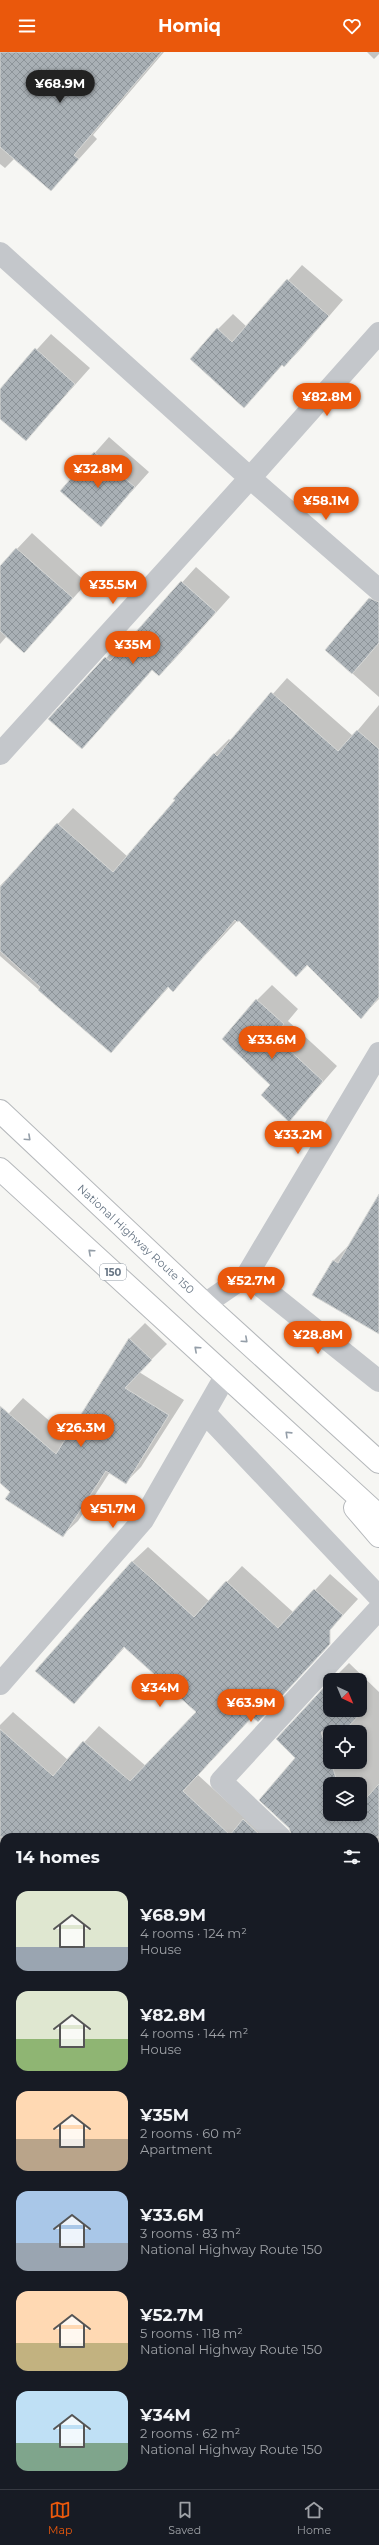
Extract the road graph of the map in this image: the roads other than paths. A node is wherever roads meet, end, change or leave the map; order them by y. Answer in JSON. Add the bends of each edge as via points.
{"nodes":[{"id":1,"x":0,"y":253,"type":"edge"},
{"id":2,"x":379,"y":333,"type":"edge"},
{"id":3,"x":250,"y":478,"type":"junction"},
{"id":4,"x":379,"y":590,"type":"edge"},
{"id":5,"x":0,"y":754,"type":"edge"},
{"id":6,"x":379,"y":1053,"type":"edge"},
{"id":7,"x":0,"y":1111,"type":"edge"},
{"id":8,"x":0,"y":1169,"type":"edge"},
{"id":9,"x":247,"y":1275,"type":"junction"},
{"id":10,"x":205,"y":1304,"type":"junction"},
{"id":11,"x":226,"y":1375,"type":"junction"},
{"id":12,"x":379,"y":1381,"type":"edge"},
{"id":13,"x":311,"y":1401,"type":"junction"},
{"id":14,"x":205,"y":1413,"type":"junction"},
{"id":15,"x":379,"y":1443,"type":"edge"},
{"id":16,"x":303,"y":1448,"type":"junction"},
{"id":17,"x":379,"y":1462,"type":"edge"},
{"id":18,"x":379,"y":1516,"type":"edge"},
{"id":19,"x":379,"y":1536,"type":"edge"},
{"id":20,"x":379,"y":1597,"type":"edge"},
{"id":21,"x":379,"y":1609,"type":"edge"},
{"id":22,"x":0,"y":1684,"type":"edge"},
{"id":23,"x":276,"y":1833,"type":"edge"}],
"edges":[{"from":1,"to":3,"type":"street"},
{"from":2,"to":3,"type":"street"},
{"from":3,"to":4,"type":"street"},
{"from":3,"to":5,"type":"street"},
{"from":6,"to":9,"type":"street"},
{"from":7,"to":10,"type":"highway","name":"National Highway Route 150","one_way":true},
{"from":11,"to":8,"type":"highway","number":"150","one_way":true},
{"from":9,"to":10,"type":"street"},
{"from":9,"to":12,"type":"street"},
{"from":10,"to":13,"type":"highway","name":"National Highway Route 150","one_way":true},
{"from":11,"to":14,"type":"street"},
{"from":16,"to":11,"type":"highway","number":"150","one_way":true},
{"from":13,"to":15,"type":"highway"},
{"from":13,"to":17,"type":"highway","name":"National Highway Route 150"},
{"from":14,"to":20,"type":"street"},
{"from":14,"to":22,"type":"street","via":[[143,1520]]},
{"from":16,"to":18,"type":"highway","number":"150"},
{"from":16,"to":19,"type":"highway","number":"150"},
{"from":21,"to":23,"type":"street","via":[[221,1781]]}]}
